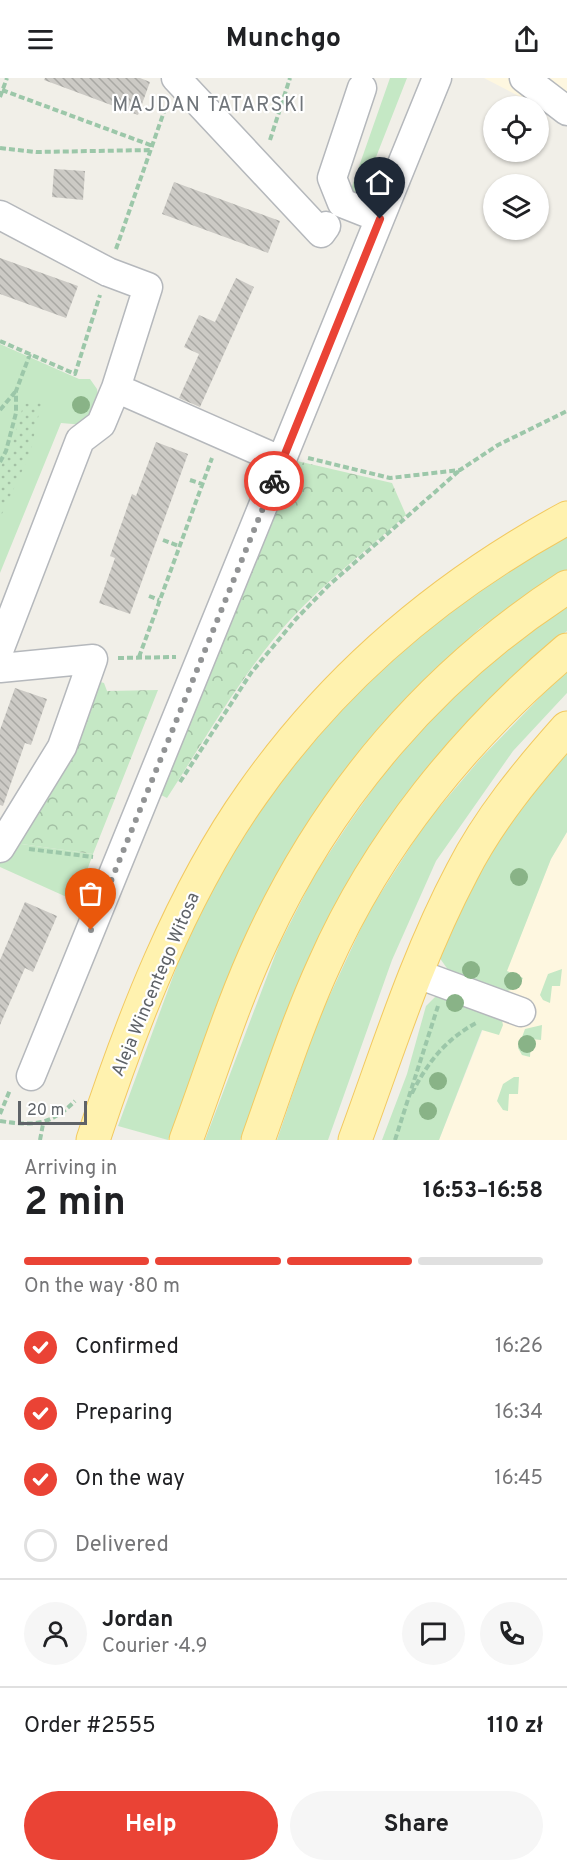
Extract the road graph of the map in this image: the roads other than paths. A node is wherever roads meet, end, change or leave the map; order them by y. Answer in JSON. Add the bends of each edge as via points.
{"nodes":[{"id":1,"x":437,"y":78,"type":"edge"},
{"id":2,"x":524,"y":78,"type":"edge"},
{"id":3,"x":362,"y":88,"type":"dead end"},
{"id":4,"x":172,"y":89,"type":"edge"},
{"id":5,"x":567,"y":111,"type":"edge"},
{"id":6,"x":0,"y":215,"type":"edge"},
{"id":7,"x":380,"y":219,"type":"junction"},
{"id":8,"x":326,"y":226,"type":"dead end"},
{"id":9,"x":116,"y":388,"type":"junction"},
{"id":10,"x":283,"y":458,"type":"junction"},
{"id":11,"x":567,"y":518,"type":"edge"},
{"id":12,"x":567,"y":586,"type":"edge"},
{"id":13,"x":0,"y":648,"type":"edge"},
{"id":14,"x":567,"y":650,"type":"edge"},
{"id":15,"x":0,"y":668,"type":"edge"},
{"id":16,"x":567,"y":728,"type":"edge"},
{"id":17,"x":1,"y":847,"type":"edge"},
{"id":18,"x":430,"y":979,"type":"junction"},
{"id":19,"x":521,"y":1012,"type":"dead end"},
{"id":20,"x":31,"y":1077,"type":"dead end"},
{"id":21,"x":93,"y":1140,"type":"edge"},
{"id":22,"x":186,"y":1140,"type":"edge"},
{"id":23,"x":258,"y":1140,"type":"edge"},
{"id":24,"x":355,"y":1140,"type":"edge"}],
"edges":[{"from":1,"to":7,"type":"street"},
{"from":2,"to":5,"type":"street"},
{"from":3,"to":7,"type":"street","via":[[332,178],[342,203]]},
{"from":4,"to":8,"type":"street","via":[[321,233]]},
{"from":6,"to":9,"type":"street","via":[[108,272],[148,287]]},
{"from":7,"to":10,"type":"street"},
{"from":9,"to":10,"type":"street"},
{"from":9,"to":13,"type":"street","via":[[101,424],[80,440]]},
{"from":10,"to":20,"type":"street"},
{"from":11,"to":21,"type":"main road","name":"Aleja Wincentego Witosa","via":[[473,574],[424,610],[344,683],[279,758],[224,838],[181,917]]},
{"from":12,"to":22,"type":"main road","via":[[467,660],[419,706],[373,759],[333,816],[296,873],[262,941]]},
{"from":14,"to":23,"type":"main road","via":[[512,700],[418,805],[368,880],[324,964]]},
{"from":15,"to":17,"type":"street","via":[[93,659],[62,747]]},
{"from":16,"to":18,"type":"main road","via":[[518,784],[462,870]]},
{"from":18,"to":19,"type":"street"},
{"from":18,"to":24,"type":"main road"}]}
